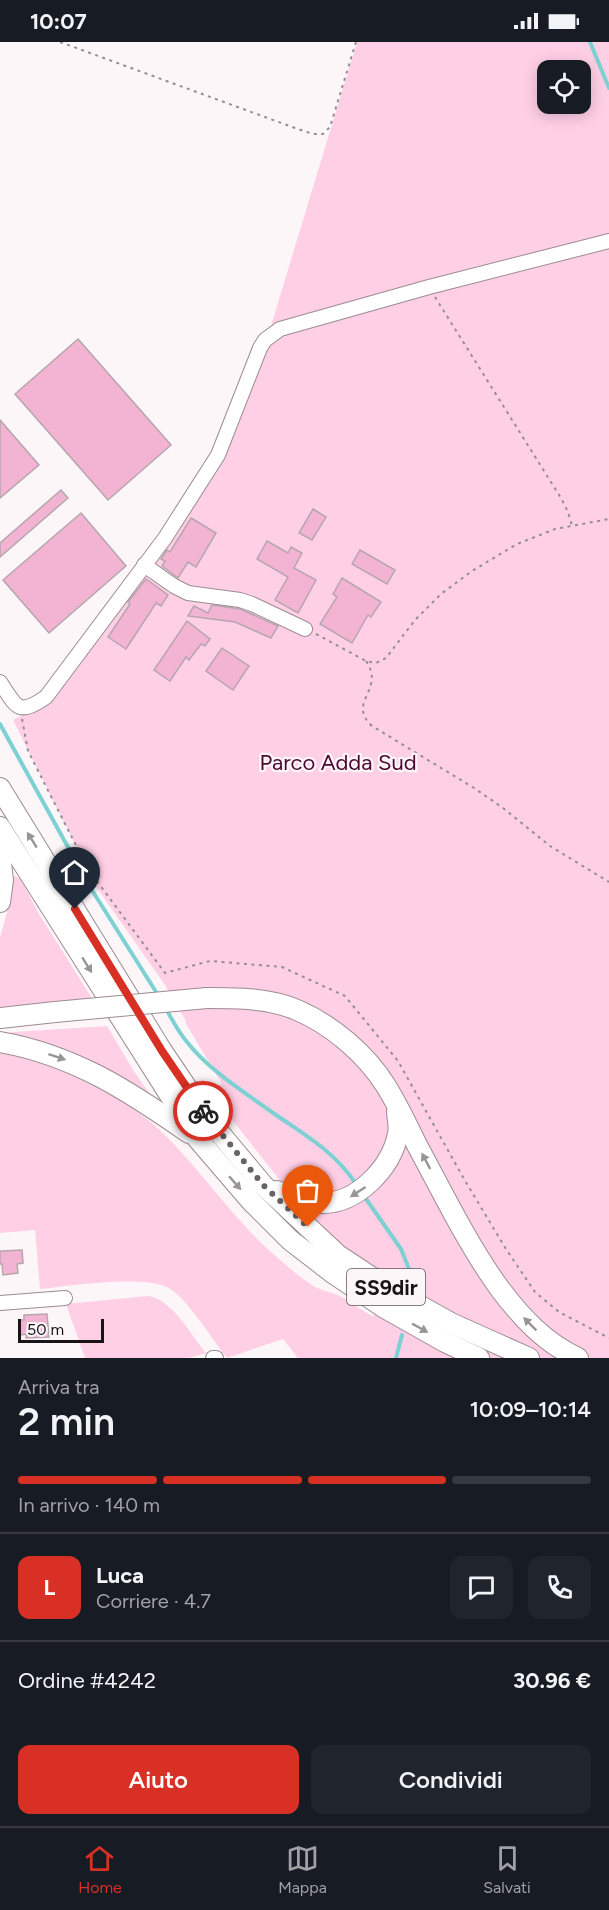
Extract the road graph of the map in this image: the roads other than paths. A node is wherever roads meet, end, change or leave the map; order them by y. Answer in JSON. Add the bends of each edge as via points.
{"nodes":[{"id":1,"x":609,"y":241,"type":"edge"},
{"id":2,"x":144,"y":565,"type":"junction"},
{"id":3,"x":305,"y":629,"type":"road end"},
{"id":4,"x":0,"y":682,"type":"edge"},
{"id":5,"x":0,"y":788,"type":"edge"},
{"id":6,"x":0,"y":827,"type":"edge"},
{"id":7,"x":0,"y":855,"type":"edge"},
{"id":8,"x":0,"y":902,"type":"edge"},
{"id":9,"x":0,"y":1018,"type":"edge"},
{"id":10,"x":0,"y":1042,"type":"edge"},
{"id":11,"x":396,"y":1106,"type":"junction"},
{"id":12,"x":197,"y":1138,"type":"junction"},
{"id":13,"x":263,"y":1185,"type":"junction"},
{"id":14,"x":65,"y":1298,"type":"dead end"},
{"id":15,"x":0,"y":1303,"type":"edge"},
{"id":16,"x":479,"y":1358,"type":"edge"},
{"id":17,"x":529,"y":1358,"type":"edge"},
{"id":18,"x":578,"y":1358,"type":"edge"}],
"edges":[{"from":1,"to":2,"type":"street","via":[[280,329],[260,348],[218,455]]},
{"from":2,"to":3,"type":"street","via":[[188,593],[240,600]]},
{"from":2,"to":4,"type":"street","via":[[46,697],[27,707],[16,706]]},
{"from":13,"to":5,"type":"highway","number":"SS9dir","one_way":true,"via":[[208,1119],[169,1061]]},
{"from":6,"to":12,"type":"highway","number":"SS9dir","one_way":true},
{"from":7,"to":8,"type":"highway"},
{"from":9,"to":11,"type":"highway","bridge":true,"via":[[207,998],[268,1001],[297,1010],[351,1045],[386,1086]]},
{"from":10,"to":12,"type":"highway","one_way":true,"via":[[68,1060],[113,1083]]},
{"from":11,"to":13,"type":"highway","one_way":true,"via":[[399,1133],[388,1160],[369,1184],[347,1198],[322,1203],[297,1200]]},
{"from":18,"to":11,"type":"highway","one_way":true,"via":[[543,1337],[493,1279]]},
{"from":12,"to":16,"type":"highway","number":"SS9dir","one_way":true,"via":[[290,1240],[383,1307]]},
{"from":13,"to":17,"type":"highway","number":"SS9dir","via":[[338,1255],[388,1288],[453,1324]]},
{"from":14,"to":15,"type":"street"}]}
